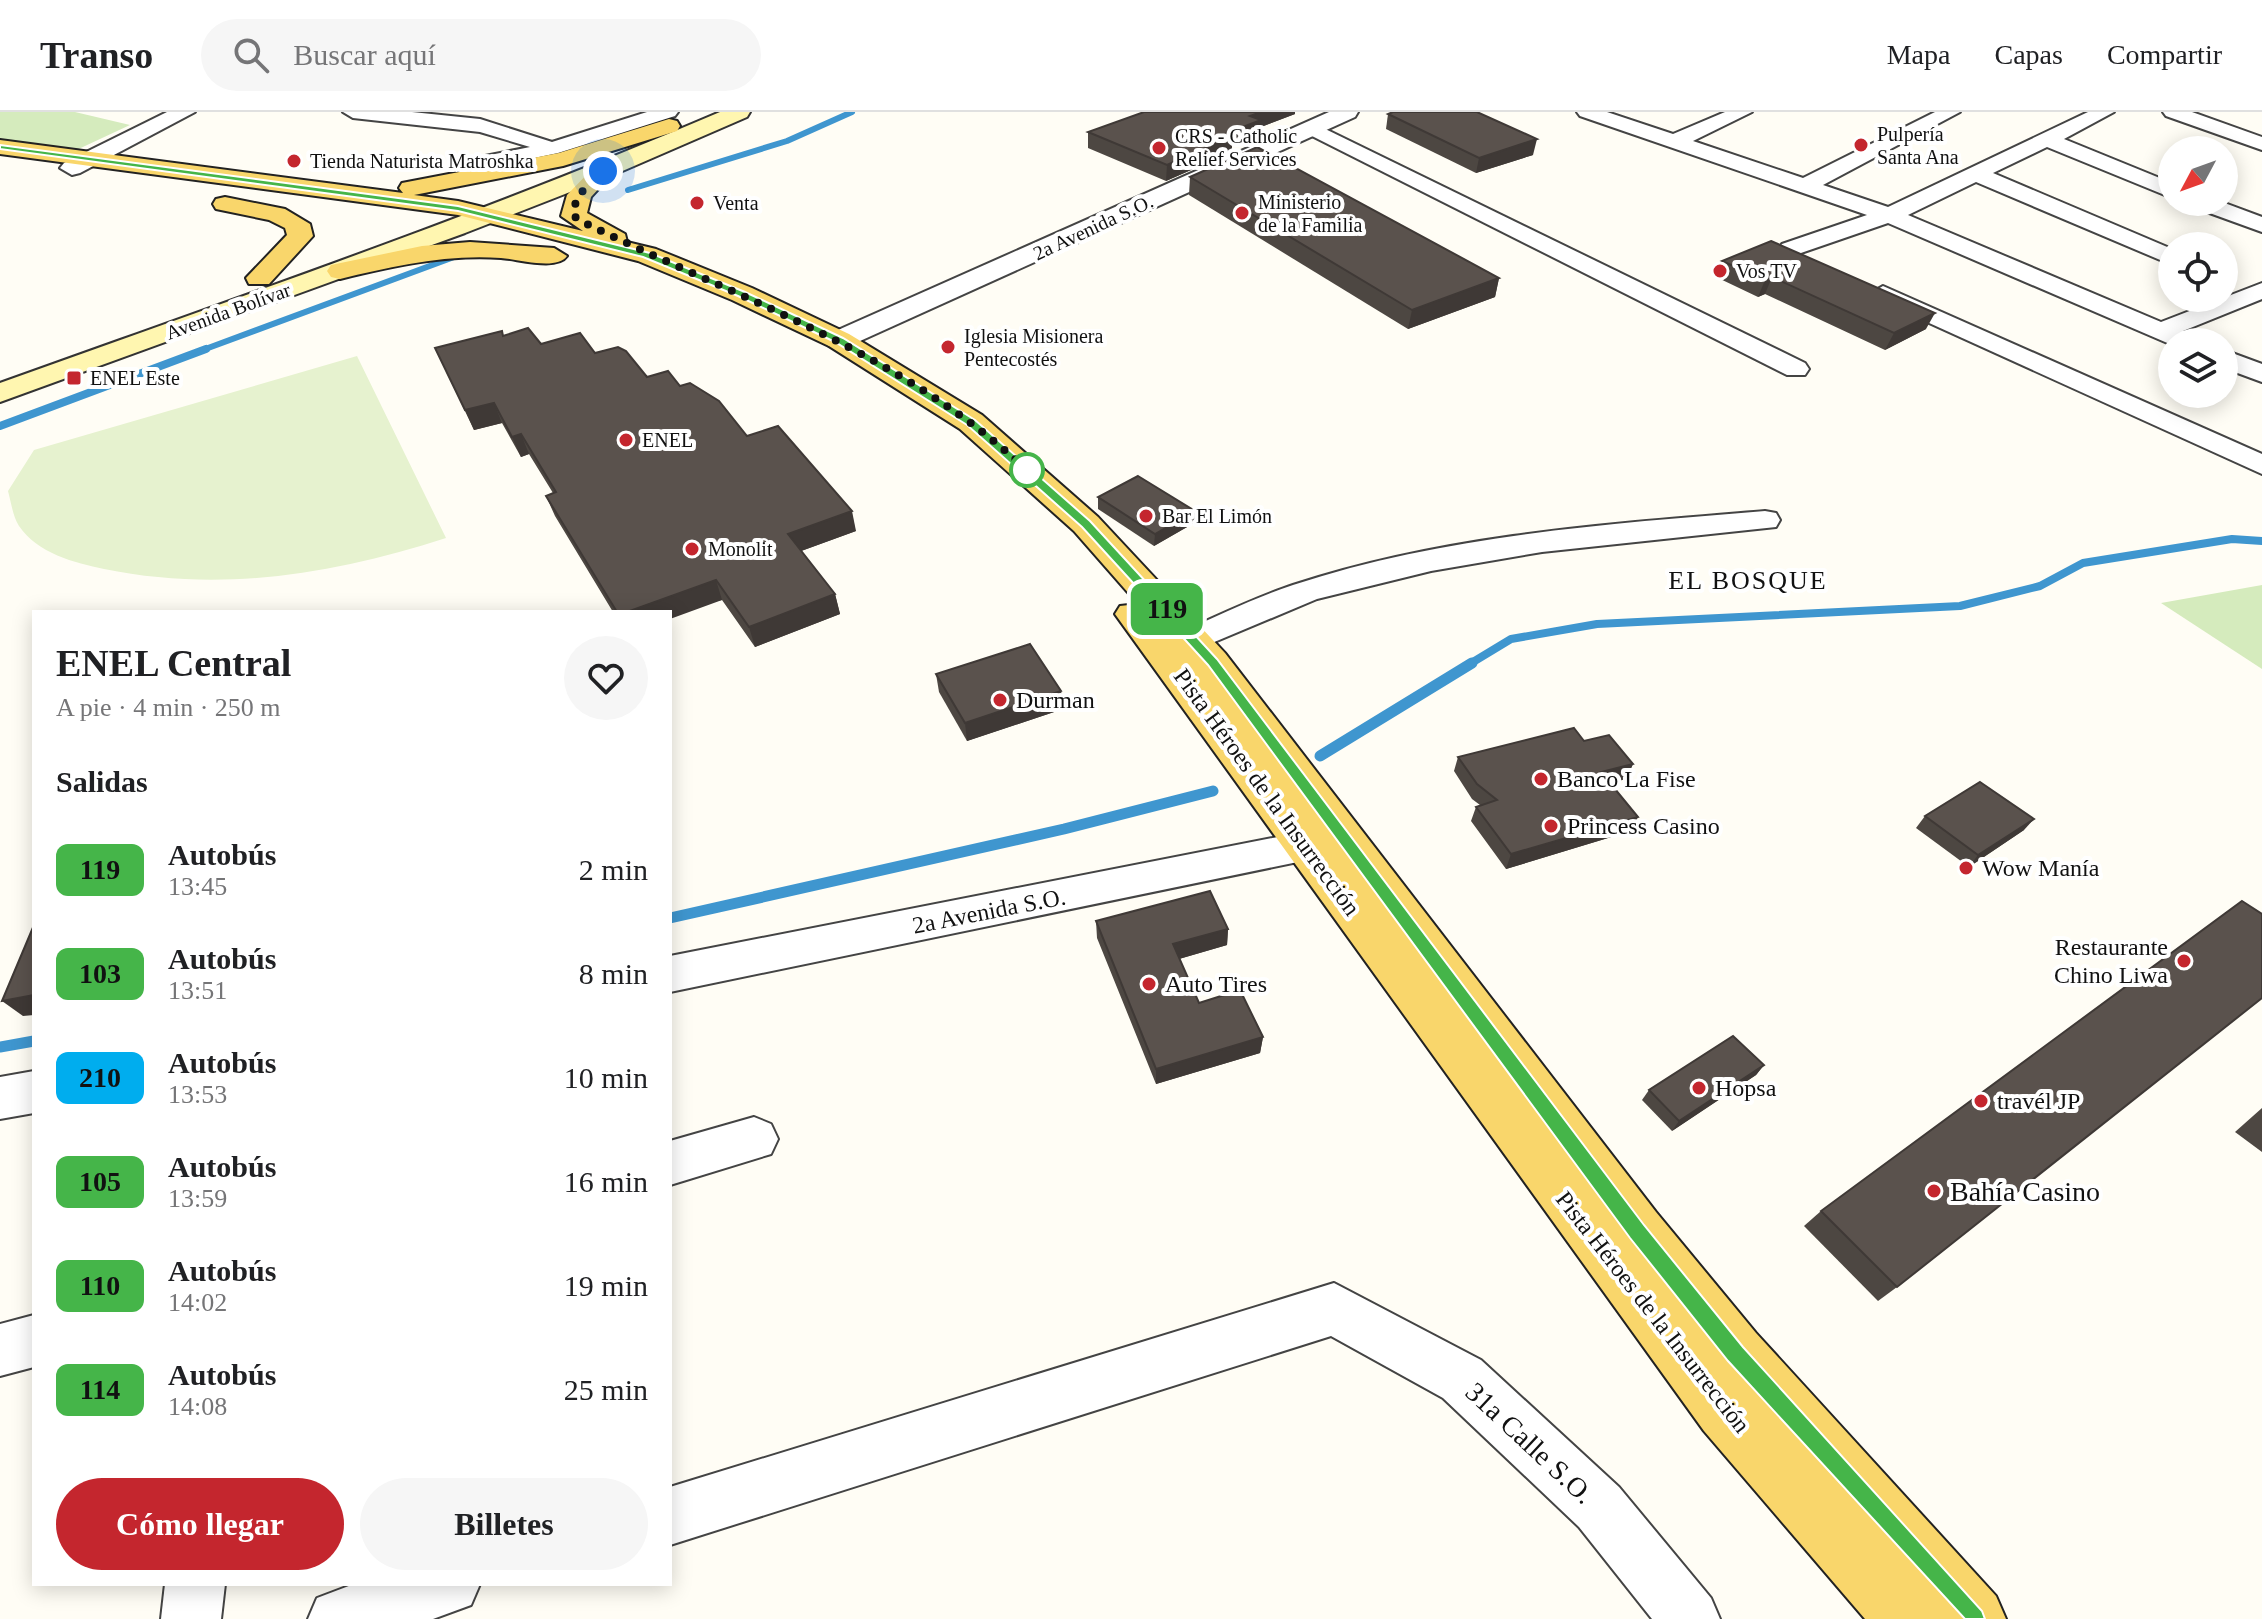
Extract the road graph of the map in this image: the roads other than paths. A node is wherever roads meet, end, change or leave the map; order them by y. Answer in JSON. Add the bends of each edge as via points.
{"nodes":[{"id":1,"x":184,"y":112,"type":"edge"},
{"id":2,"x":703,"y":112,"type":"edge"},
{"id":3,"x":739,"y":112,"type":"edge"},
{"id":4,"x":1347,"y":112,"type":"edge"},
{"id":5,"x":1587,"y":112,"type":"edge"},
{"id":6,"x":1742,"y":112,"type":"edge"},
{"id":7,"x":2104,"y":112,"type":"edge"},
{"id":8,"x":2173,"y":112,"type":"edge"},
{"id":9,"x":369,"y":113,"type":"edge"},
{"id":10,"x":1935,"y":114,"type":"edge"},
{"id":11,"x":668,"y":119,"type":"edge"},
{"id":12,"x":1313,"y":129,"type":"junction"},
{"id":13,"x":2045,"y":139,"type":"junction"},
{"id":14,"x":2260,"y":141,"type":"edge"},
{"id":15,"x":1673,"y":142,"type":"junction"},
{"id":16,"x":0,"y":147,"type":"edge"},
{"id":17,"x":551,"y":149,"type":"junction"},
{"id":18,"x":2238,"y":150,"type":"edge"},
{"id":19,"x":0,"y":157,"type":"edge"},
{"id":20,"x":79,"y":164,"type":"junction"},
{"id":21,"x":473,"y":165,"type":"dead end"},
{"id":22,"x":603,"y":171,"type":"junction"},
{"id":23,"x":1977,"y":174,"type":"junction"},
{"id":24,"x":126,"y":177,"type":"junction"},
{"id":25,"x":2158,"y":181,"type":"edge"},
{"id":26,"x":1807,"y":185,"type":"junction"},
{"id":27,"x":328,"y":191,"type":"junction"},
{"id":28,"x":1889,"y":215,"type":"junction"},
{"id":29,"x":488,"y":216,"type":"junction"},
{"id":30,"x":2238,"y":216,"type":"edge"},
{"id":31,"x":457,"y":218,"type":"junction"},
{"id":32,"x":423,"y":221,"type":"junction"},
{"id":33,"x":2262,"y":225,"type":"edge"},
{"id":34,"x":2158,"y":252,"type":"edge"},
{"id":35,"x":647,"y":255,"type":"junction"},
{"id":36,"x":585,"y":260,"type":"junction"},
{"id":37,"x":1828,"y":268,"type":"edge"},
{"id":38,"x":340,"y":271,"type":"junction"},
{"id":39,"x":259,"y":278,"type":"junction"},
{"id":40,"x":1856,"y":281,"type":"edge"},
{"id":41,"x":2238,"y":285,"type":"edge"},
{"id":42,"x":2258,"y":291,"type":"edge"},
{"id":43,"x":2167,"y":328,"type":"edge"},
{"id":44,"x":2158,"y":330,"type":"edge"},
{"id":45,"x":839,"y":340,"type":"junction"},
{"id":46,"x":2238,"y":364,"type":"edge"},
{"id":47,"x":0,"y":368,"type":"edge"},
{"id":48,"x":1796,"y":369,"type":"dead end"},
{"id":49,"x":2262,"y":374,"type":"edge"},
{"id":50,"x":0,"y":393,"type":"edge"},
{"id":51,"x":2262,"y":465,"type":"edge"},
{"id":52,"x":1765,"y":520,"type":"dead end"},
{"id":53,"x":1193,"y":640,"type":"junction"},
{"id":54,"x":1308,"y":846,"type":"junction"},
{"id":55,"x":672,"y":974,"type":"edge"},
{"id":56,"x":32,"y":1092,"type":"edge"},
{"id":57,"x":0,"y":1098,"type":"edge"},
{"id":58,"x":754,"y":1139,"type":"dead end"},
{"id":59,"x":672,"y":1162,"type":"edge"},
{"id":60,"x":32,"y":1342,"type":"edge"},
{"id":61,"x":0,"y":1350,"type":"edge"},
{"id":62,"x":672,"y":1515,"type":"edge"},
{"id":63,"x":195,"y":1586,"type":"edge"},
{"id":64,"x":444,"y":1586,"type":"edge"},
{"id":65,"x":1685,"y":1618,"type":"edge"},
{"id":66,"x":191,"y":1619,"type":"edge"},
{"id":67,"x":338,"y":1619,"type":"edge"},
{"id":68,"x":1908,"y":1619,"type":"edge"},
{"id":69,"x":1973,"y":1619,"type":"edge"}],
"edges":[{"from":1,"to":20,"type":"street"},
{"from":2,"to":11,"type":"main road"},
{"from":3,"to":22,"type":"main road"},
{"from":4,"to":12,"type":"street","name":"2a Avenida S.O."},
{"from":5,"to":15,"type":"street"},
{"from":6,"to":15,"type":"street"},
{"from":7,"to":13,"type":"street"},
{"from":8,"to":14,"type":"street"},
{"from":9,"to":17,"type":"street","via":[[495,127],[525,134]]},
{"from":10,"to":26,"type":"street"},
{"from":11,"to":17,"type":"street"},
{"from":11,"to":27,"type":"main road","via":[[563,159],[468,180]]},
{"from":11,"to":31,"type":"main road"},
{"from":12,"to":45,"type":"street","name":"2a Avenida S.O."},
{"from":12,"to":48,"type":"street"},
{"from":13,"to":23,"type":"street"},
{"from":13,"to":25,"type":"street"},
{"from":14,"to":18,"type":"street"},
{"from":15,"to":26,"type":"street"},
{"from":16,"to":20,"type":"main road","name":"Pista Héroes de la Insurrección"},
{"from":17,"to":21,"type":"street"},
{"from":19,"to":20,"type":"main road","name":"Pista Héroes de la Insurrección"},
{"from":20,"to":24,"type":"main road","name":"Pista Héroes de la Insurrección"},
{"from":20,"to":27,"type":"main road","name":"Pista Héroes de la Insurrección"},
{"from":22,"to":29,"type":"main road"},
{"from":22,"to":35,"type":"main road","via":[[579,195],[574,216]]},
{"from":23,"to":28,"type":"street"},
{"from":23,"to":34,"type":"street"},
{"from":24,"to":32,"type":"main road","name":"Pista Héroes de la Insurrección"},
{"from":24,"to":39,"type":"main road","via":[[194,198],[276,214],[297,224],[300,236]]},
{"from":26,"to":28,"type":"street"},
{"from":27,"to":31,"type":"main road","name":"Pista Héroes de la Insurrección"},
{"from":28,"to":37,"type":"street","via":[[1790,249]]},
{"from":28,"to":44,"type":"street"},
{"from":29,"to":31,"type":"main road"},
{"from":29,"to":35,"type":"main road","name":"Pista Héroes de la Insurrección"},
{"from":30,"to":33,"type":"street"},
{"from":31,"to":32,"type":"main road","name":"Pista Héroes de la Insurrección"},
{"from":31,"to":36,"type":"main road","name":"Pista Héroes de la Insurrección"},
{"from":31,"to":38,"type":"main road","name":"Avenida Bolívar"},
{"from":32,"to":39,"type":"main road","name":"Avenida Bolívar"},
{"from":35,"to":45,"type":"main road","name":"Pista Héroes de la Insurrección"},
{"from":36,"to":38,"type":"main road","via":[[458,248]]},
{"from":36,"to":54,"type":"main road","name":"Pista Héroes de la Insurrección","via":[[705,303],[814,354],[922,418],[990,471],[1118,597]]},
{"from":38,"to":50,"type":"main road","name":"Avenida Bolívar"},
{"from":39,"to":47,"type":"main road","name":"Avenida Bolívar"},
{"from":40,"to":51,"type":"street"},
{"from":41,"to":42,"type":"street"},
{"from":42,"to":43,"type":"street"},
{"from":45,"to":53,"type":"main road","name":"Pista Héroes de la Insurrección","via":[[928,393],[1002,447],[1086,524]]},
{"from":46,"to":49,"type":"street"},
{"from":52,"to":53,"type":"street","via":[[1543,540],[1442,556],[1318,587]]},
{"from":53,"to":69,"type":"main road","name":"Pista Héroes de la Insurrección","via":[[1637,1231],[1735,1354]]},
{"from":54,"to":55,"type":"street","name":"2a Avenida S.O."},
{"from":54,"to":68,"type":"main road","name":"Pista Héroes de la Insurrección","via":[[1725,1410]]},
{"from":56,"to":57,"type":"street"},
{"from":58,"to":59,"type":"street"},
{"from":60,"to":61,"type":"street"},
{"from":62,"to":65,"type":"street","name":"31a Calle S.O.","via":[[1334,1309],[1462,1379],[1599,1507]]},
{"from":63,"to":66,"type":"street"},
{"from":64,"to":67,"type":"street"}]}
